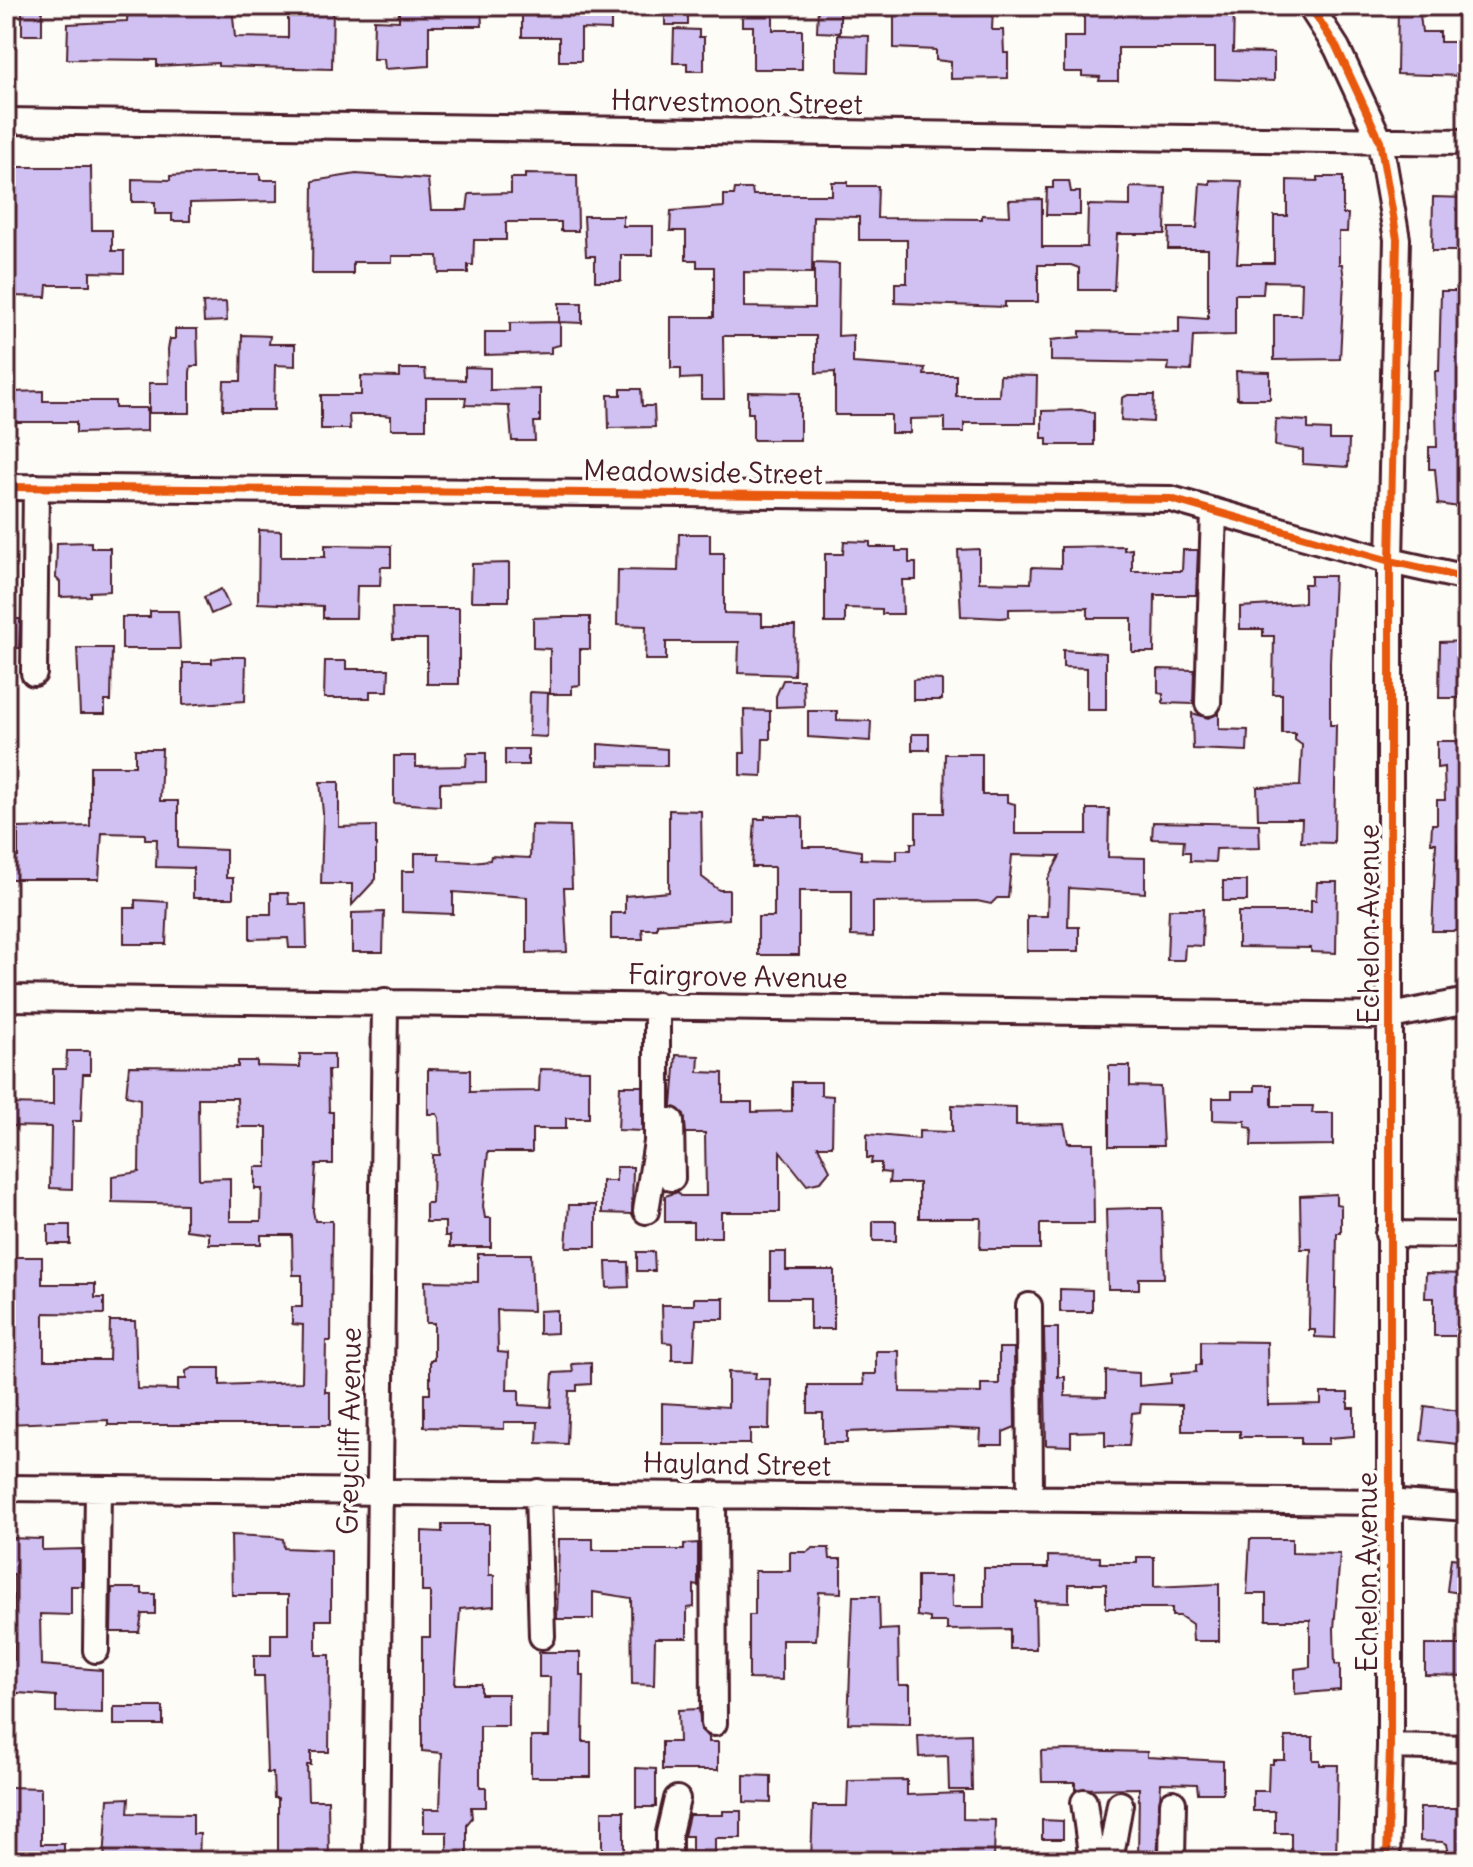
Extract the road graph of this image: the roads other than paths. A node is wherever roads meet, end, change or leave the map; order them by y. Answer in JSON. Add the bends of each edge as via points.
{"nodes":[{"id":1,"x":1310,"y":6,"type":"edge"},
{"id":2,"x":6,"y":121,"type":"edge"},
{"id":3,"x":1380,"y":141,"type":"junction"},
{"id":4,"x":1467,"y":142,"type":"edge"},
{"id":5,"x":6,"y":487,"type":"edge"},
{"id":6,"x":36,"y":487,"type":"junction"},
{"id":7,"x":1214,"y":511,"type":"junction"},
{"id":8,"x":1390,"y":561,"type":"junction"},
{"id":9,"x":1467,"y":578,"type":"edge"},
{"id":10,"x":34,"y":673,"type":"dead end"},
{"id":11,"x":1208,"y":703,"type":"dead end"},
{"id":12,"x":6,"y":998,"type":"edge"},
{"id":13,"x":385,"y":1001,"type":"junction"},
{"id":14,"x":1467,"y":1001,"type":"edge"},
{"id":15,"x":657,"y":1005,"type":"junction"},
{"id":16,"x":1391,"y":1016,"type":"junction"},
{"id":17,"x":672,"y":1178,"type":"dead end"},
{"id":18,"x":646,"y":1211,"type":"dead end"},
{"id":19,"x":1388,"y":1234,"type":"junction"},
{"id":20,"x":1467,"y":1235,"type":"edge"},
{"id":21,"x":1029,"y":1306,"type":"dead end"},
{"id":22,"x":6,"y":1488,"type":"edge"},
{"id":23,"x":98,"y":1489,"type":"junction"},
{"id":24,"x":378,"y":1490,"type":"junction"},
{"id":25,"x":538,"y":1492,"type":"junction"},
{"id":26,"x":713,"y":1494,"type":"junction"},
{"id":27,"x":1030,"y":1497,"type":"junction"},
{"id":28,"x":1388,"y":1502,"type":"junction"},
{"id":29,"x":1467,"y":1508,"type":"edge"},
{"id":30,"x":542,"y":1636,"type":"dead end"},
{"id":31,"x":96,"y":1650,"type":"dead end"},
{"id":32,"x":714,"y":1723,"type":"dead end"},
{"id":33,"x":1390,"y":1746,"type":"junction"},
{"id":34,"x":1467,"y":1748,"type":"edge"},
{"id":35,"x":677,"y":1799,"type":"dead end"},
{"id":36,"x":1084,"y":1802,"type":"dead end"},
{"id":37,"x":1173,"y":1803,"type":"dead end"},
{"id":38,"x":1120,"y":1804,"type":"dead end"},
{"id":39,"x":376,"y":1861,"type":"edge"},
{"id":40,"x":669,"y":1861,"type":"edge"},
{"id":41,"x":1092,"y":1861,"type":"edge"},
{"id":42,"x":1110,"y":1861,"type":"edge"},
{"id":43,"x":1172,"y":1861,"type":"edge"},
{"id":44,"x":1387,"y":1861,"type":"edge"}],
"edges":[{"from":1,"to":3,"type":"street","name":"Echelon Avenue","via":[[1337,48]]},
{"from":2,"to":3,"type":"street","name":"Harvestmoon Street"},
{"from":3,"to":4,"type":"street","name":"Harvestmoon Street"},
{"from":3,"to":8,"type":"street","name":"Echelon Avenue","via":[[1397,239]]},
{"from":5,"to":6,"type":"street","name":"Meadowside Street"},
{"from":6,"to":7,"type":"street","name":"Meadowside Street","via":[[1171,499]]},
{"from":6,"to":10,"type":"street"},
{"from":7,"to":8,"type":"street","name":"Meadowside Street"},
{"from":7,"to":11,"type":"street"},
{"from":8,"to":9,"type":"street","name":"Meadowside Street"},
{"from":8,"to":16,"type":"street","name":"Echelon Avenue"},
{"from":12,"to":13,"type":"street","name":"Fairgrove Avenue"},
{"from":13,"to":15,"type":"street","name":"Fairgrove Avenue"},
{"from":13,"to":24,"type":"street","name":"Greycliff Avenue"},
{"from":14,"to":16,"type":"street","name":"Fairgrove Avenue"},
{"from":15,"to":16,"type":"street","name":"Fairgrove Avenue"},
{"from":15,"to":17,"type":"street","via":[[668,1033]]},
{"from":15,"to":18,"type":"street","via":[[657,1142]]},
{"from":16,"to":19,"type":"street","name":"Echelon Avenue"},
{"from":19,"to":20,"type":"street"},
{"from":19,"to":28,"type":"street","name":"Echelon Avenue"},
{"from":21,"to":27,"type":"street"},
{"from":22,"to":23,"type":"street","name":"Hayland Street"},
{"from":23,"to":24,"type":"street","name":"Hayland Street"},
{"from":23,"to":31,"type":"street"},
{"from":24,"to":25,"type":"street","name":"Hayland Street"},
{"from":24,"to":39,"type":"street","name":"Greycliff Avenue"},
{"from":25,"to":26,"type":"street","name":"Hayland Street"},
{"from":25,"to":30,"type":"street"},
{"from":26,"to":27,"type":"street","name":"Hayland Street"},
{"from":26,"to":32,"type":"street"},
{"from":27,"to":28,"type":"street","name":"Hayland Street"},
{"from":28,"to":29,"type":"street","name":"Hayland Street"},
{"from":28,"to":33,"type":"street","name":"Echelon Avenue"},
{"from":33,"to":34,"type":"street"},
{"from":33,"to":44,"type":"street","name":"Echelon Avenue"},
{"from":35,"to":40,"type":"street"},
{"from":36,"to":41,"type":"street"},
{"from":37,"to":43,"type":"street"},
{"from":38,"to":42,"type":"street"}]}
